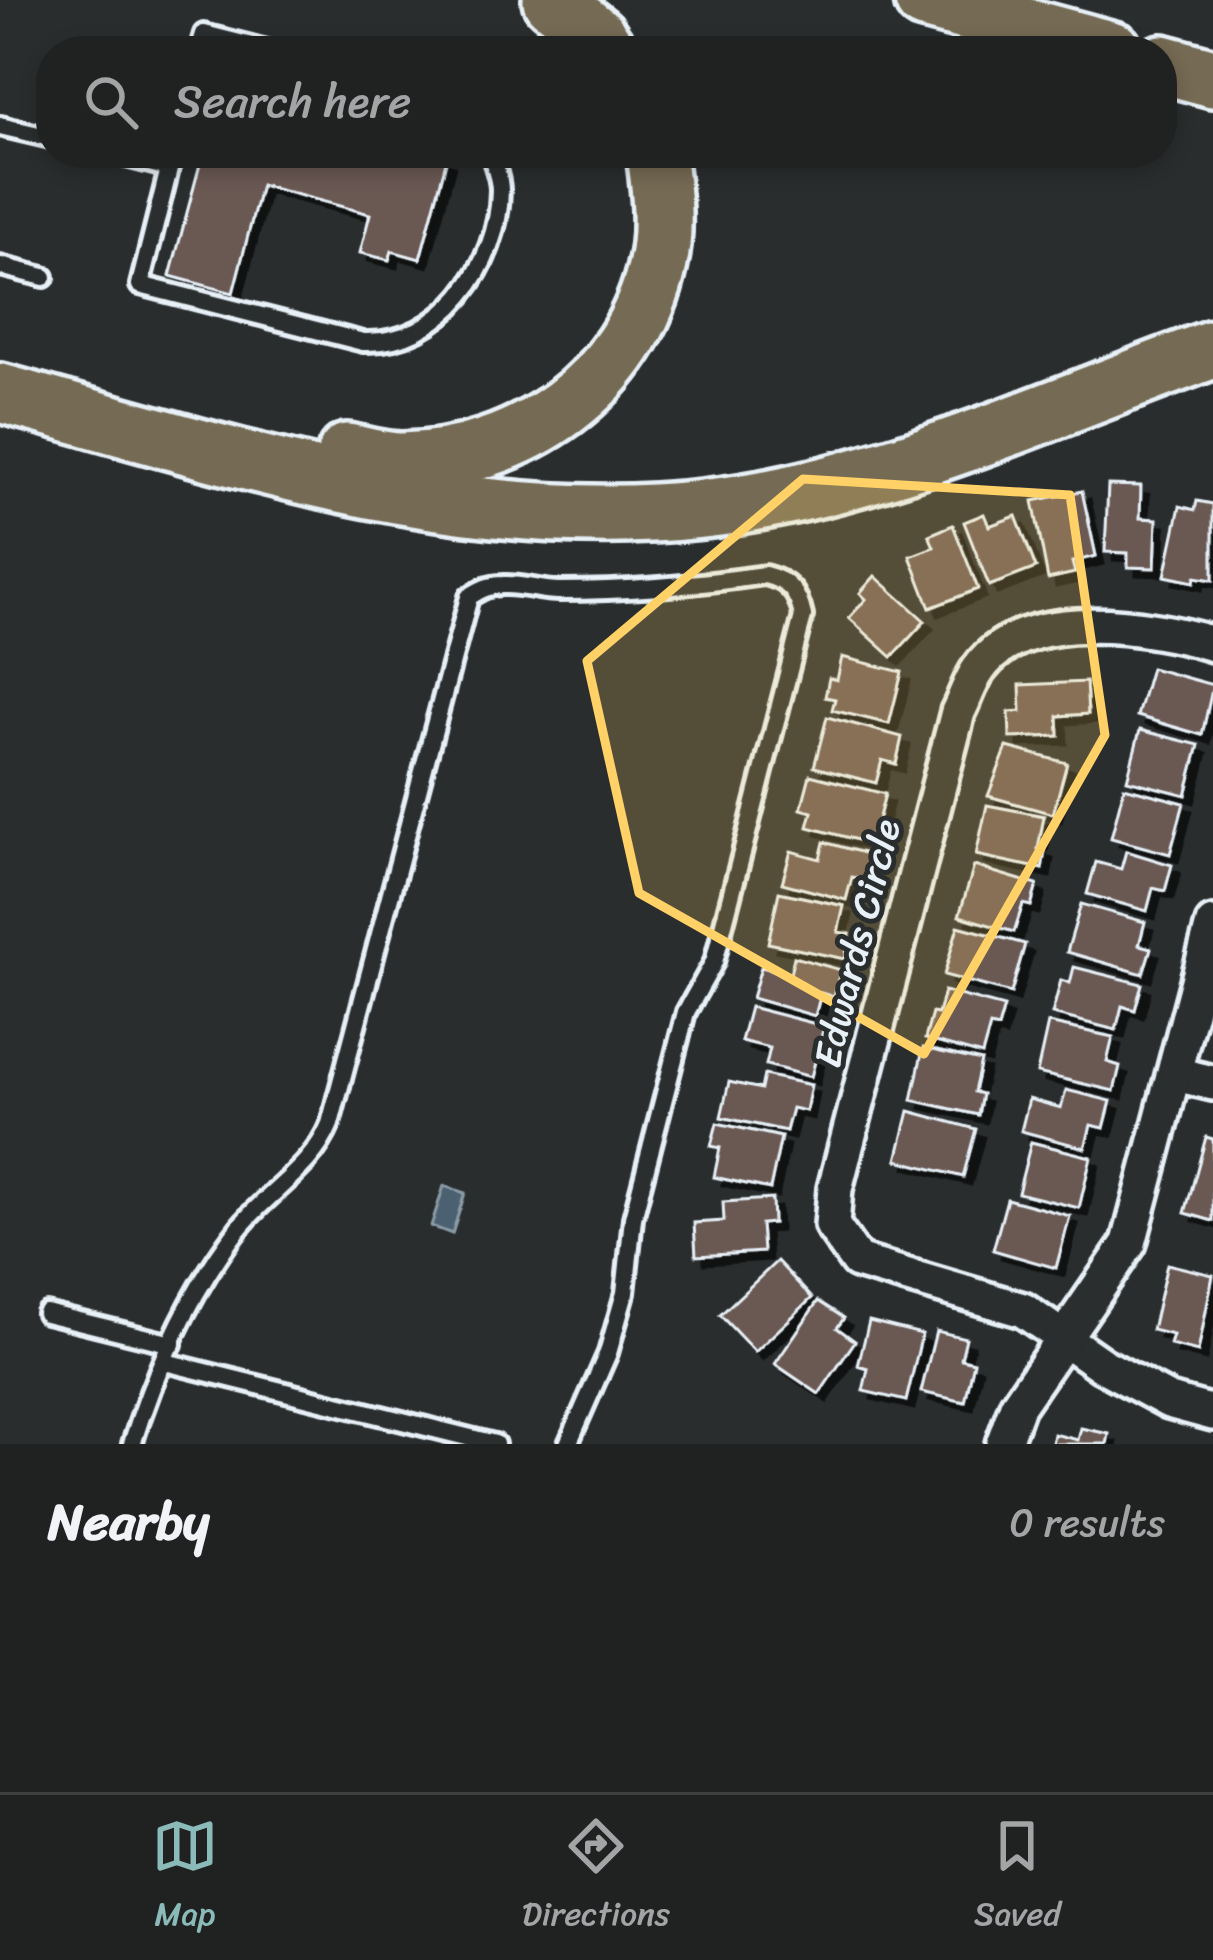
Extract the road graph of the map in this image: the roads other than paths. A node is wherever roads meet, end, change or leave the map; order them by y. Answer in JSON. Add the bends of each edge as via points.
{"nodes":[{"id":1,"x":552,"y":0,"type":"edge"},
{"id":2,"x":924,"y":0,"type":"edge"},
{"id":3,"x":597,"y":36,"type":"edge"},
{"id":4,"x":1057,"y":36,"type":"edge"},
{"id":5,"x":1177,"y":68,"type":"edge"},
{"id":6,"x":1213,"y":78,"type":"edge"},
{"id":7,"x":0,"y":125,"type":"edge"},
{"id":8,"x":36,"y":134,"type":"edge"},
{"id":9,"x":169,"y":168,"type":"edge"},
{"id":10,"x":495,"y":168,"type":"edge"},
{"id":11,"x":658,"y":168,"type":"edge"},
{"id":12,"x":0,"y":266,"type":"edge"},
{"id":13,"x":44,"y":277,"type":"dead end"},
{"id":14,"x":1213,"y":349,"type":"edge"},
{"id":15,"x":0,"y":360,"type":"edge"},
{"id":16,"x":0,"y":393,"type":"edge"},
{"id":17,"x":1213,"y":644,"type":"edge"},
{"id":18,"x":1213,"y":924,"type":"edge"},
{"id":19,"x":1175,"y":1074,"type":"junction"},
{"id":20,"x":1213,"y":1083,"type":"edge"},
{"id":21,"x":46,"y":1313,"type":"dead end"},
{"id":22,"x":1064,"y":1338,"type":"junction"},
{"id":23,"x":172,"y":1344,"type":"junction"},
{"id":24,"x":165,"y":1362,"type":"junction"},
{"id":25,"x":1213,"y":1412,"type":"edge"},
{"id":26,"x":132,"y":1444,"type":"edge"},
{"id":27,"x":495,"y":1444,"type":"edge"},
{"id":28,"x":568,"y":1444,"type":"edge"},
{"id":29,"x":1003,"y":1444,"type":"edge"}],
"edges":[{"from":1,"to":3,"type":"highway"},
{"from":2,"to":4,"type":"highway"},
{"from":5,"to":6,"type":"highway"},
{"from":7,"to":8,"type":"lane"},
{"from":9,"to":10,"type":"lane","via":[[140,285],[388,343],[418,332],[460,298],[496,228]]},
{"from":11,"to":15,"type":"highway","via":[[658,264],[633,331],[602,376],[563,413],[459,456],[399,462],[345,453]]},
{"from":12,"to":13,"type":"lane"},
{"from":14,"to":16,"type":"highway","via":[[821,486],[706,509],[600,516],[468,508],[334,483]]},
{"from":17,"to":22,"type":"street","name":"Edwards Circle","via":[[1166,630],[1052,629],[1011,641],[980,668],[958,712],[836,1190],[832,1225],[857,1261],[1023,1310]]},
{"from":18,"to":19,"type":"street"},
{"from":19,"to":20,"type":"street"},
{"from":19,"to":22,"type":"street","via":[[1129,1243]]},
{"from":21,"to":23,"type":"lane"},
{"from":22,"to":25,"type":"street","name":"Edwards Circle","via":[[1168,1401]]},
{"from":22,"to":29,"type":"street","via":[[1017,1406]]},
{"from":23,"to":24,"type":"lane"},
{"from":23,"to":28,"type":"lane","via":[[242,1224],[325,1135],[469,597],[502,584],[666,589],[778,578],[800,598],[803,616],[715,962],[686,1012],[633,1218],[625,1294]]},
{"from":24,"to":26,"type":"lane"},
{"from":24,"to":27,"type":"lane"}]}
